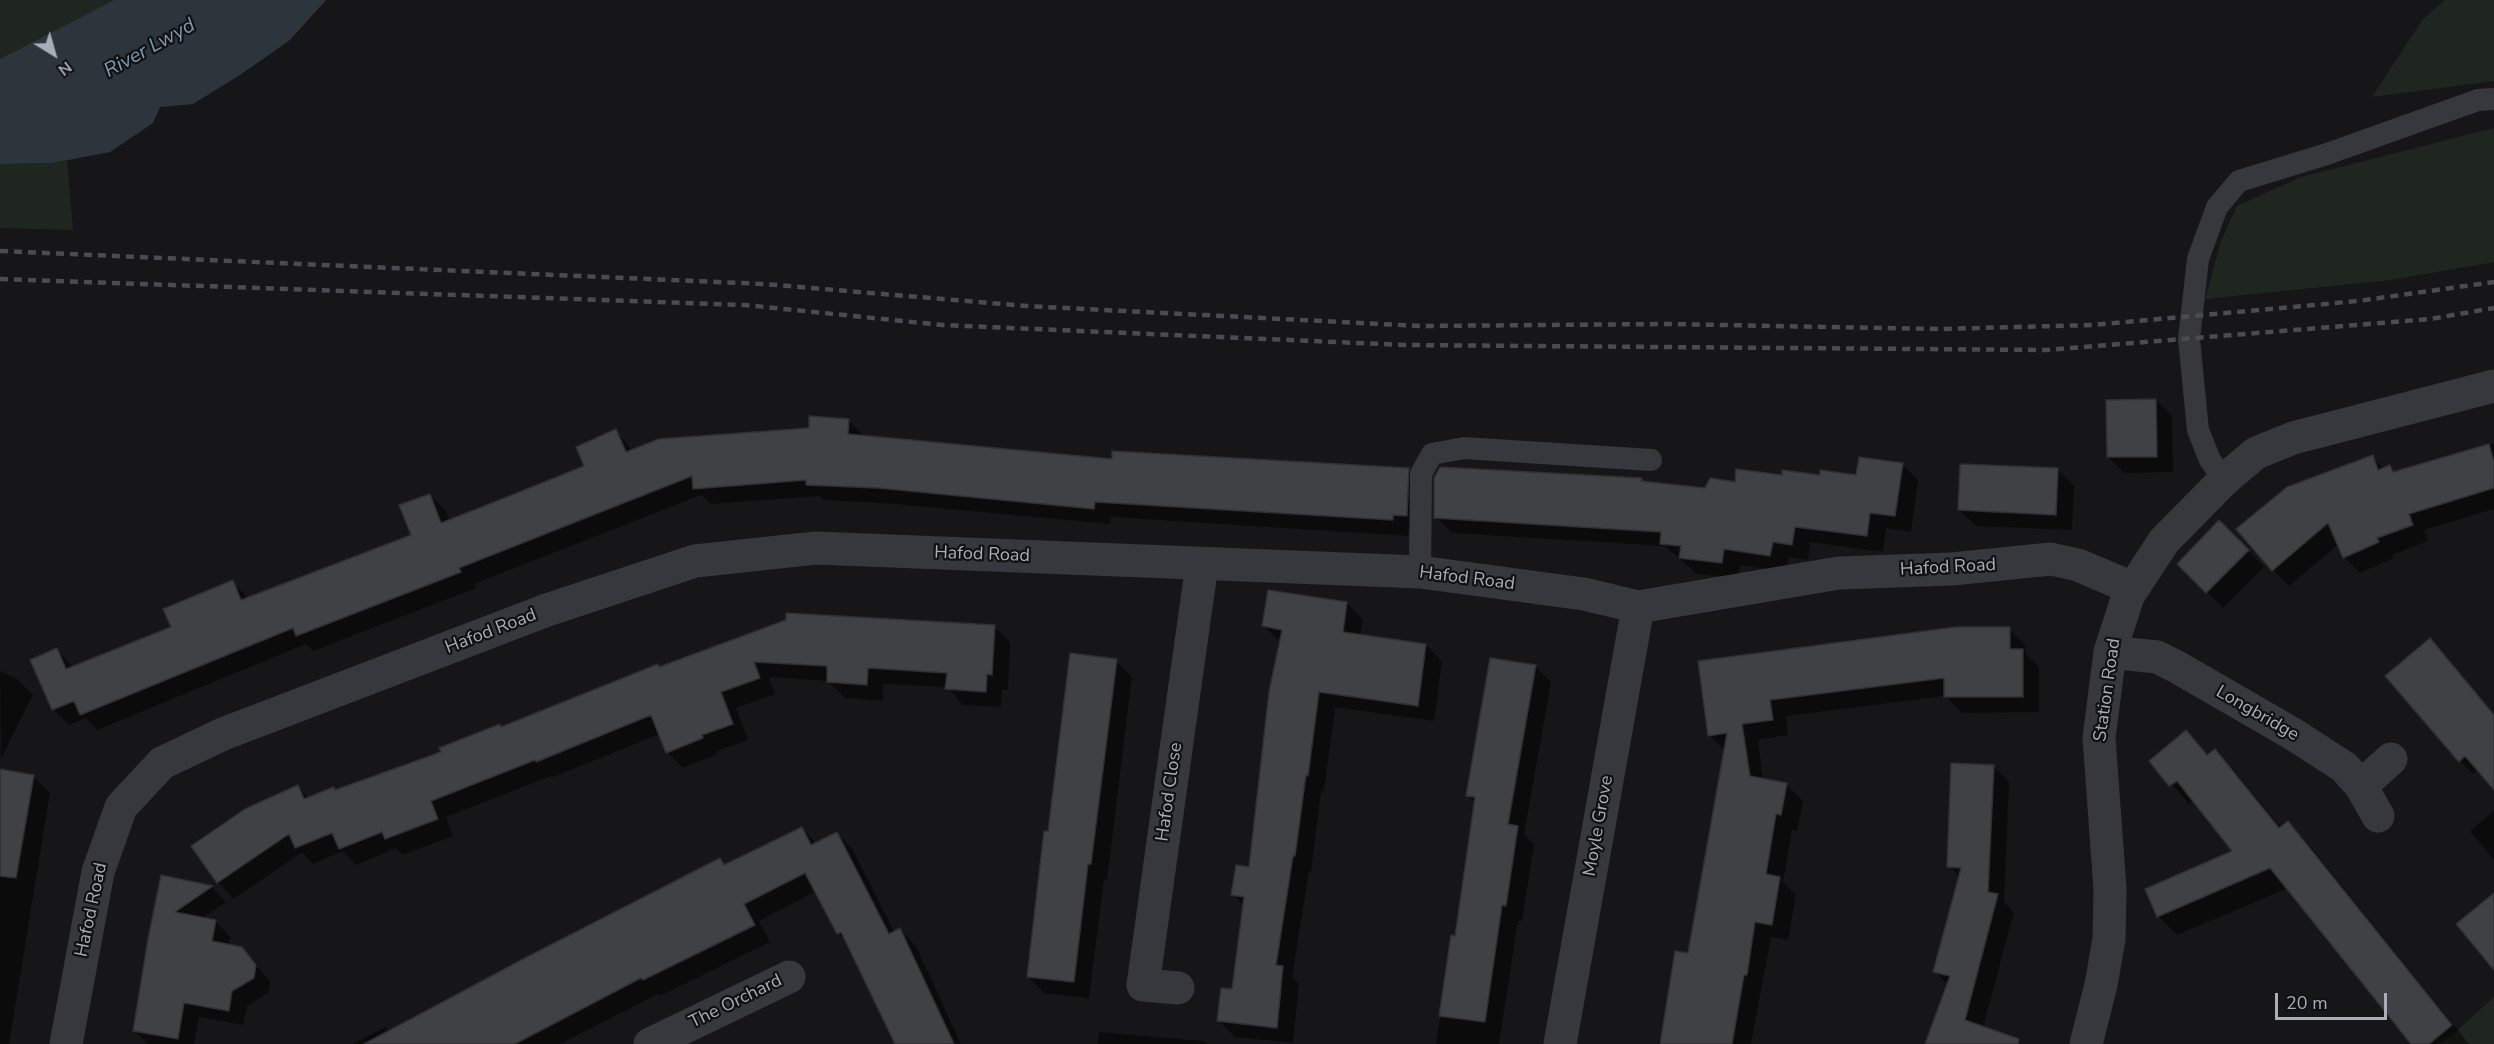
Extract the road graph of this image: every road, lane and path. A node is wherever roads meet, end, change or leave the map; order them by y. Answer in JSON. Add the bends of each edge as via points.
{"nodes":[{"id":1,"x":2494,"y":99,"type":"edge"},
{"id":2,"x":2494,"y":386,"type":"edge"},
{"id":3,"x":1651,"y":460,"type":"dead end"},
{"id":4,"x":2224,"y":480,"type":"junction"},
{"id":5,"x":1202,"y":564,"type":"junction"},
{"id":6,"x":1420,"y":572,"type":"junction"},
{"id":7,"x":2132,"y":588,"type":"junction"},
{"id":8,"x":1638,"y":607,"type":"junction"},
{"id":9,"x":2110,"y":652,"type":"junction"},
{"id":10,"x":2391,"y":759,"type":"dead end"},
{"id":11,"x":2361,"y":786,"type":"junction"},
{"id":12,"x":2378,"y":816,"type":"dead end"},
{"id":13,"x":789,"y":976,"type":"dead end"},
{"id":14,"x":1178,"y":988,"type":"dead end"},
{"id":15,"x":66,"y":1044,"type":"edge"},
{"id":16,"x":650,"y":1044,"type":"edge"},
{"id":17,"x":1560,"y":1044,"type":"edge"},
{"id":18,"x":2086,"y":1044,"type":"edge"}],
"edges":[{"from":1,"to":4,"type":"lane","via":[[2478,100],[2239,181],[2217,207],[2198,259],[2189,339],[2198,430],[2210,460]]},
{"from":2,"to":4,"type":"street","name":"Station Road","via":[[2293,438],[2256,453]]},
{"from":3,"to":6,"type":"lane","via":[[1464,448],[1432,454],[1421,474]]},
{"from":4,"to":7,"type":"street","name":"Station Road","via":[[2164,542]]},
{"from":5,"to":6,"type":"street","name":"Hafod Road"},
{"from":5,"to":14,"type":"street","name":"Hafod Close","via":[[1143,985]]},
{"from":5,"to":15,"type":"street","name":"Hafod Road","via":[[816,548],[695,561],[547,610],[223,734],[162,763],[121,807],[98,872]]},
{"from":6,"to":8,"type":"street","name":"Hafod Road","via":[[1584,594]]},
{"from":7,"to":8,"type":"street","name":"Hafod Road","via":[[2078,566],[2051,560],[1839,573]]},
{"from":7,"to":9,"type":"street","name":"Station Road"},
{"from":8,"to":17,"type":"street","name":"Moyle Grove"},
{"from":9,"to":11,"type":"street","name":"Longbridge","via":[[2157,657],[2177,667],[2344,766]]},
{"from":9,"to":18,"type":"street","name":"Station Road","via":[[2099,738],[2110,889],[2109,939]]},
{"from":10,"to":11,"type":"street"},
{"from":11,"to":12,"type":"street","name":"Longbridge"},
{"from":13,"to":16,"type":"street","name":"The Orchard"}]}
